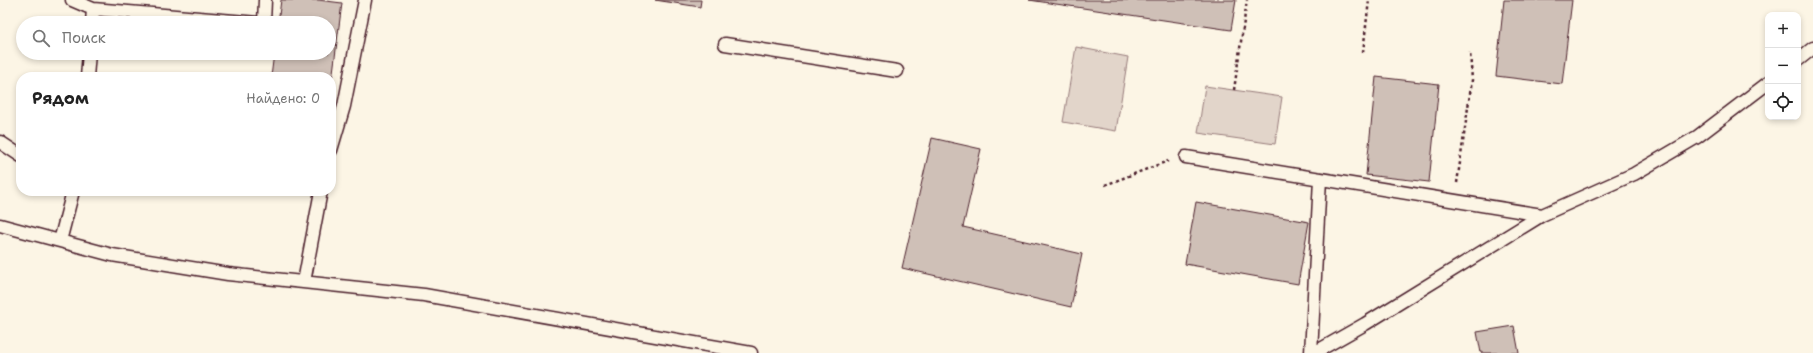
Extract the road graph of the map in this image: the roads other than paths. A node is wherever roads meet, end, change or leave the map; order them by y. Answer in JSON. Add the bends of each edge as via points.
{"nodes":[{"id":1,"x":72,"y":0,"type":"edge"},
{"id":2,"x":265,"y":0,"type":"edge"},
{"id":3,"x":365,"y":0,"type":"edge"},
{"id":4,"x":93,"y":9,"type":"junction"},
{"id":5,"x":92,"y":16,"type":"edge"},
{"id":6,"x":176,"y":16,"type":"edge"},
{"id":7,"x":264,"y":16,"type":"edge"},
{"id":8,"x":725,"y":44,"type":"dead end"},
{"id":9,"x":1813,"y":48,"type":"edge"},
{"id":10,"x":1801,"y":58,"type":"edge"},
{"id":11,"x":88,"y":60,"type":"edge"},
{"id":12,"x":897,"y":70,"type":"dead end"},
{"id":13,"x":87,"y":72,"type":"edge"},
{"id":14,"x":1767,"y":84,"type":"edge"},
{"id":15,"x":336,"y":133,"type":"edge"},
{"id":16,"x":0,"y":142,"type":"edge"},
{"id":17,"x":16,"y":153,"type":"edge"},
{"id":18,"x":1186,"y":157,"type":"road end"},
{"id":19,"x":1320,"y":179,"type":"junction"},
{"id":20,"x":72,"y":196,"type":"edge"},
{"id":21,"x":320,"y":196,"type":"edge"},
{"id":22,"x":1542,"y":215,"type":"junction"},
{"id":23,"x":0,"y":225,"type":"edge"},
{"id":24,"x":60,"y":241,"type":"junction"},
{"id":25,"x":304,"y":282,"type":"junction"},
{"id":26,"x":751,"y":353,"type":"edge"},
{"id":27,"x":1313,"y":353,"type":"edge"}],
"edges":[{"from":1,"to":4,"type":"lane"},
{"from":2,"to":7,"type":"lane"},
{"from":3,"to":15,"type":"lane","via":[[344,106]]},
{"from":4,"to":5,"type":"lane"},
{"from":4,"to":6,"type":"lane"},
{"from":8,"to":12,"type":"lane"},
{"from":9,"to":10,"type":"lane"},
{"from":11,"to":13,"type":"lane"},
{"from":14,"to":22,"type":"lane","via":[[1697,137],[1634,174]]},
{"from":16,"to":17,"type":"lane"},
{"from":18,"to":19,"type":"lane"},
{"from":19,"to":22,"type":"lane"},
{"from":19,"to":27,"type":"lane"},
{"from":20,"to":24,"type":"lane"},
{"from":21,"to":25,"type":"lane"},
{"from":22,"to":27,"type":"lane","via":[[1365,324]]},
{"from":23,"to":24,"type":"lane"},
{"from":24,"to":25,"type":"lane","via":[[112,255],[228,274]]},
{"from":25,"to":26,"type":"lane","via":[[424,295]]}]}
